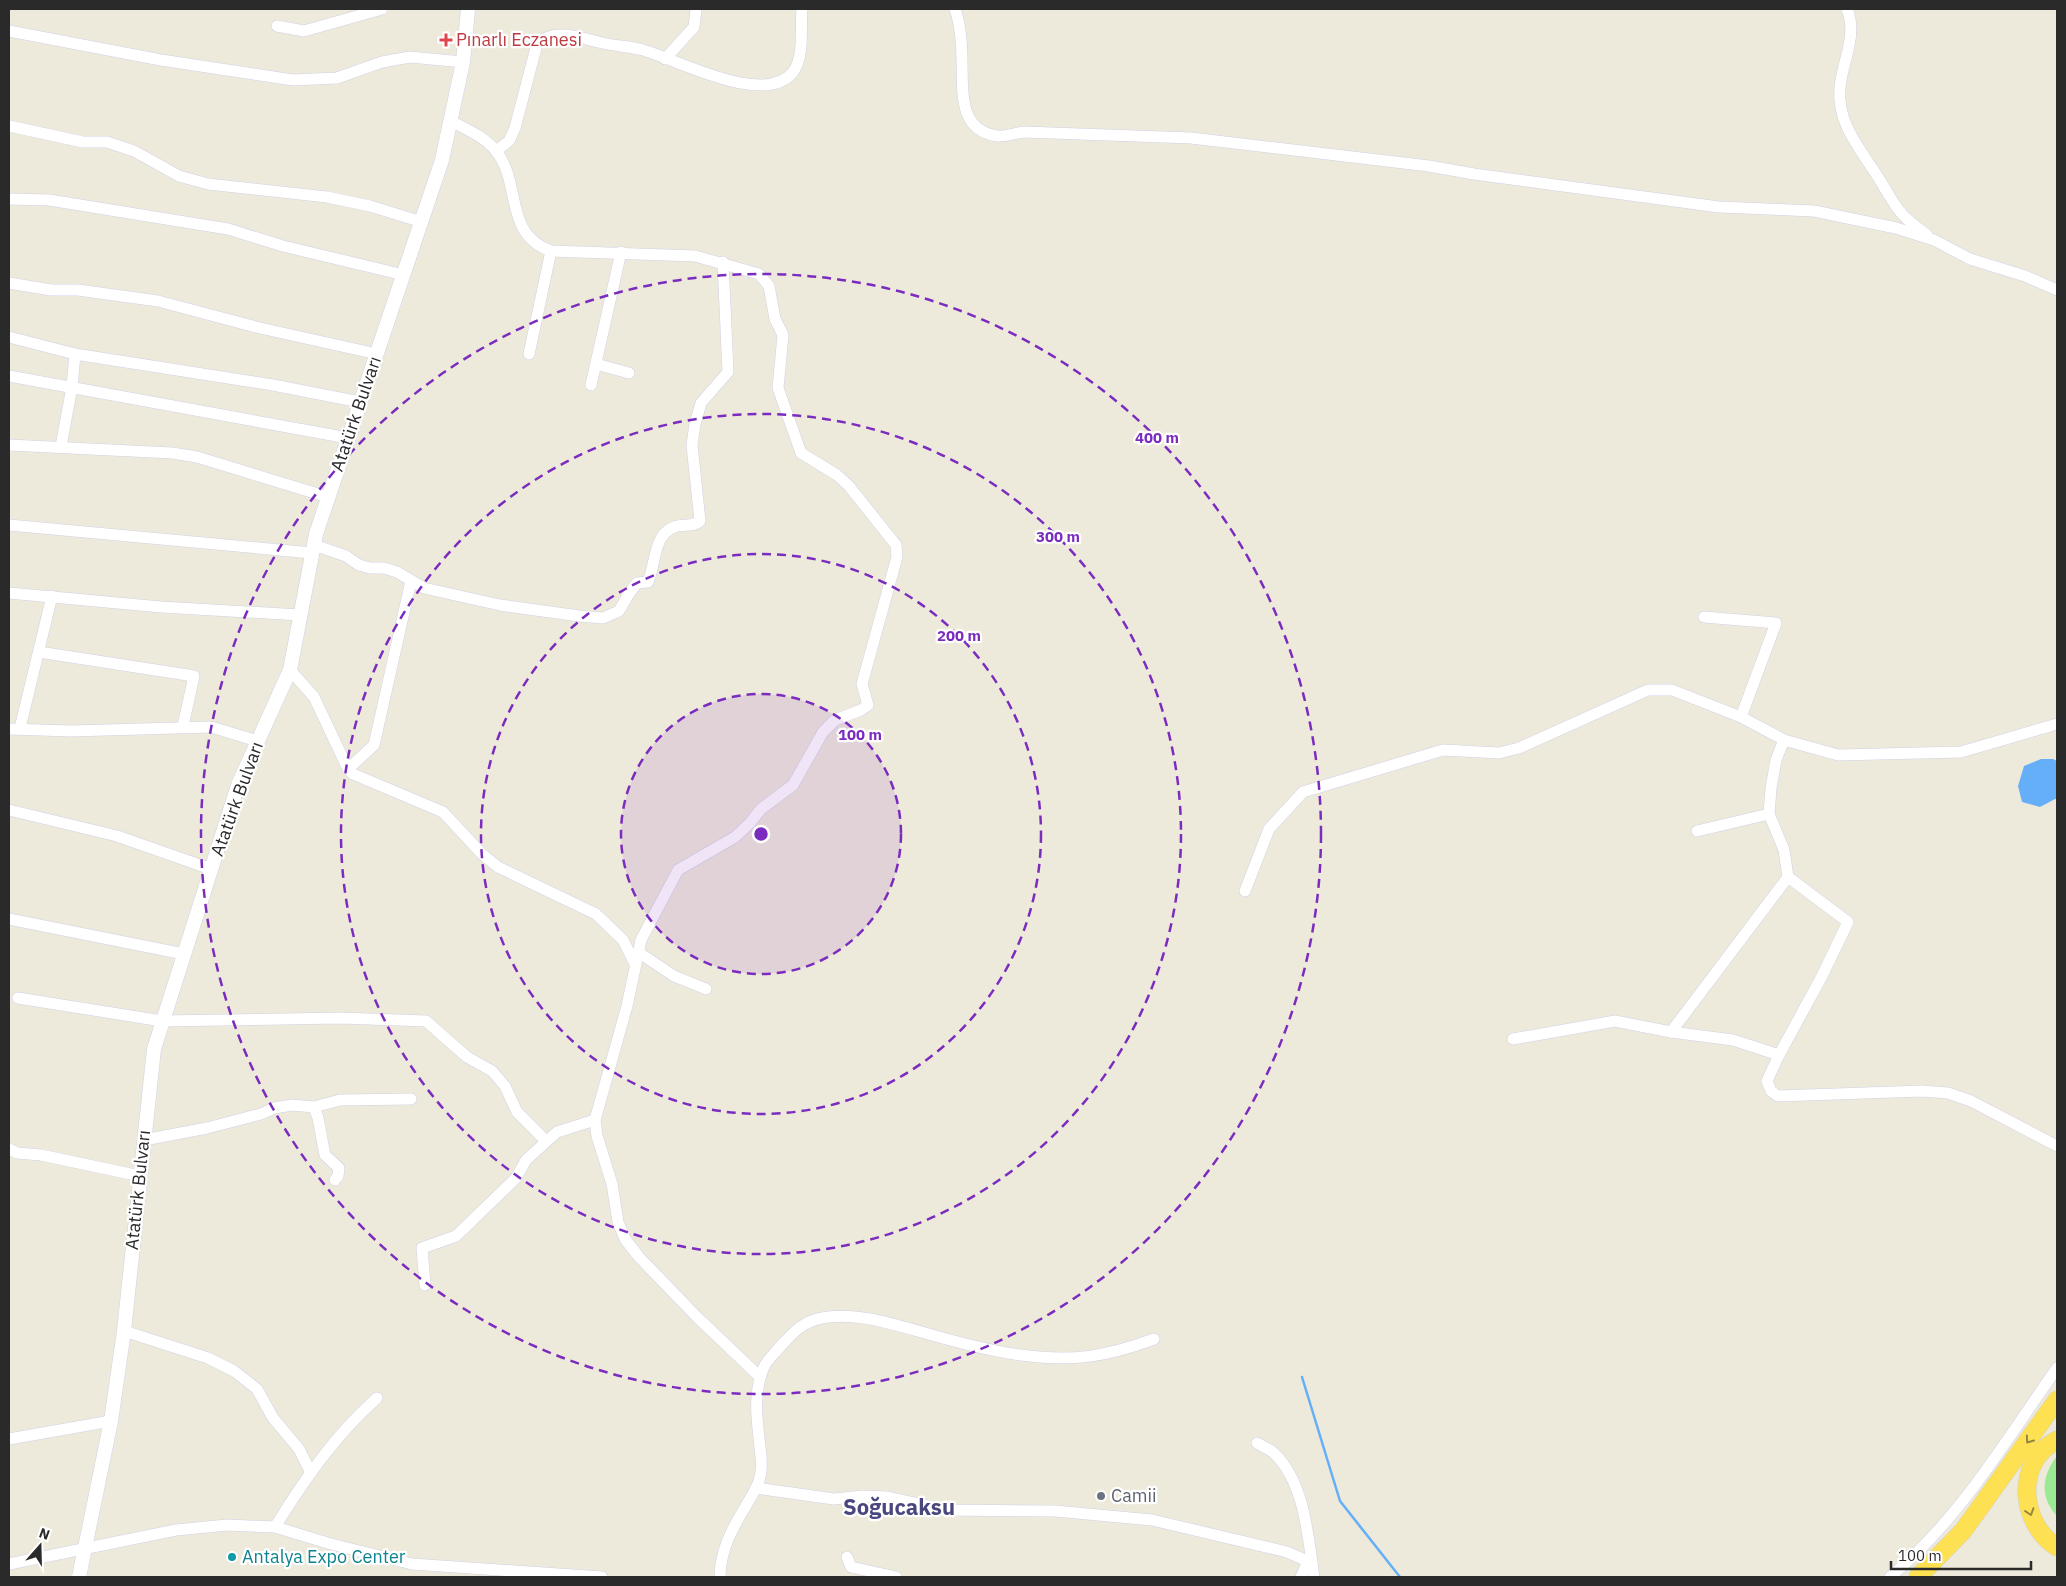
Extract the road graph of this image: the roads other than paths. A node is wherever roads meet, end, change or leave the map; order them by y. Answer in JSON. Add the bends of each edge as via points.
{"nodes":[{"id":1,"x":382,"y":9,"type":"edge"},
{"id":2,"x":468,"y":9,"type":"edge"},
{"id":3,"x":696,"y":9,"type":"edge"},
{"id":4,"x":802,"y":9,"type":"edge"},
{"id":5,"x":955,"y":9,"type":"edge"},
{"id":6,"x":1847,"y":9,"type":"edge"},
{"id":7,"x":277,"y":26,"type":"dead end"},
{"id":8,"x":9,"y":31,"type":"edge"},
{"id":9,"x":665,"y":59,"type":"junction"},
{"id":10,"x":464,"y":62,"type":"junction"},
{"id":11,"x":451,"y":121,"type":"junction"},
{"id":12,"x":9,"y":126,"type":"edge"},
{"id":13,"x":496,"y":151,"type":"junction"},
{"id":14,"x":9,"y":198,"type":"edge"},
{"id":15,"x":422,"y":222,"type":"junction"},
{"id":16,"x":1934,"y":240,"type":"junction"},
{"id":17,"x":551,"y":251,"type":"junction"},
{"id":18,"x":621,"y":252,"type":"junction"},
{"id":19,"x":722,"y":262,"type":"junction"},
{"id":20,"x":404,"y":275,"type":"junction"},
{"id":21,"x":9,"y":282,"type":"edge"},
{"id":22,"x":2057,"y":290,"type":"edge"},
{"id":23,"x":9,"y":337,"type":"edge"},
{"id":24,"x":75,"y":354,"type":"junction"},
{"id":25,"x":377,"y":354,"type":"junction"},
{"id":26,"x":529,"y":354,"type":"dead end"},
{"id":27,"x":596,"y":364,"type":"junction"},
{"id":28,"x":629,"y":373,"type":"dead end"},
{"id":29,"x":9,"y":376,"type":"edge"},
{"id":30,"x":591,"y":385,"type":"dead end"},
{"id":31,"x":72,"y":387,"type":"junction"},
{"id":32,"x":360,"y":402,"type":"junction"},
{"id":33,"x":348,"y":438,"type":"junction"},
{"id":34,"x":9,"y":445,"type":"edge"},
{"id":35,"x":61,"y":446,"type":"junction"},
{"id":36,"x":328,"y":498,"type":"junction"},
{"id":37,"x":9,"y":525,"type":"edge"},
{"id":38,"x":313,"y":549,"type":"junction"},
{"id":39,"x":411,"y":581,"type":"junction"},
{"id":40,"x":9,"y":593,"type":"edge"},
{"id":41,"x":52,"y":596,"type":"junction"},
{"id":42,"x":300,"y":615,"type":"junction"},
{"id":43,"x":1704,"y":617,"type":"dead end"},
{"id":44,"x":39,"y":652,"type":"junction"},
{"id":45,"x":290,"y":670,"type":"junction"},
{"id":46,"x":1740,"y":717,"type":"junction"},
{"id":47,"x":2057,"y":724,"type":"edge"},
{"id":48,"x":183,"y":726,"type":"junction"},
{"id":49,"x":15,"y":729,"type":"edge"},
{"id":50,"x":1784,"y":740,"type":"junction"},
{"id":51,"x":258,"y":741,"type":"junction"},
{"id":52,"x":348,"y":769,"type":"junction"},
{"id":53,"x":9,"y":810,"type":"edge"},
{"id":54,"x":1769,"y":814,"type":"junction"},
{"id":55,"x":1697,"y":831,"type":"dead end"},
{"id":56,"x":211,"y":869,"type":"junction"},
{"id":57,"x":1788,"y":877,"type":"junction"},
{"id":58,"x":1245,"y":891,"type":"dead end"},
{"id":59,"x":9,"y":919,"type":"edge"},
{"id":60,"x":638,"y":952,"type":"junction"},
{"id":61,"x":184,"y":954,"type":"junction"},
{"id":62,"x":635,"y":964,"type":"junction"},
{"id":63,"x":706,"y":989,"type":"dead end"},
{"id":64,"x":18,"y":998,"type":"dead end"},
{"id":65,"x":162,"y":1021,"type":"junction"},
{"id":66,"x":1671,"y":1032,"type":"junction"},
{"id":67,"x":1513,"y":1039,"type":"dead end"},
{"id":68,"x":1779,"y":1055,"type":"junction"},
{"id":69,"x":411,"y":1099,"type":"dead end"},
{"id":70,"x":314,"y":1107,"type":"junction"},
{"id":71,"x":595,"y":1120,"type":"junction"},
{"id":72,"x":144,"y":1140,"type":"junction"},
{"id":73,"x":546,"y":1141,"type":"junction"},
{"id":74,"x":2057,"y":1146,"type":"edge"},
{"id":75,"x":9,"y":1149,"type":"edge"},
{"id":76,"x":140,"y":1176,"type":"junction"},
{"id":77,"x":335,"y":1180,"type":"dead end"},
{"id":78,"x":425,"y":1285,"type":"dead end"},
{"id":79,"x":124,"y":1330,"type":"junction"},
{"id":80,"x":1154,"y":1339,"type":"dead end"},
{"id":81,"x":2057,"y":1368,"type":"edge"},
{"id":82,"x":760,"y":1377,"type":"junction"},
{"id":83,"x":377,"y":1398,"type":"dead end"},
{"id":84,"x":2057,"y":1400,"type":"edge"},
{"id":85,"x":111,"y":1421,"type":"junction"},
{"id":86,"x":9,"y":1439,"type":"edge"},
{"id":87,"x":2057,"y":1440,"type":"edge"},
{"id":88,"x":1257,"y":1443,"type":"dead end"},
{"id":89,"x":311,"y":1473,"type":"junction"},
{"id":90,"x":756,"y":1488,"type":"junction"},
{"id":91,"x":275,"y":1527,"type":"junction"},
{"id":92,"x":2057,"y":1547,"type":"edge"},
{"id":93,"x":86,"y":1548,"type":"junction"},
{"id":94,"x":847,"y":1557,"type":"dead end"},
{"id":95,"x":1310,"y":1562,"type":"junction"},
{"id":96,"x":9,"y":1564,"type":"edge"},
{"id":97,"x":79,"y":1577,"type":"edge"},
{"id":98,"x":602,"y":1577,"type":"edge"},
{"id":99,"x":720,"y":1577,"type":"edge"},
{"id":100,"x":896,"y":1577,"type":"edge"},
{"id":101,"x":1301,"y":1577,"type":"edge"},
{"id":102,"x":1314,"y":1577,"type":"edge"},
{"id":103,"x":1890,"y":1577,"type":"edge"},
{"id":104,"x":1918,"y":1577,"type":"edge"}],
"edges":[{"from":1,"to":7,"type":"street","via":[[304,31]]},
{"from":2,"to":10,"type":"street","name":"Atatürk Bulvarı"},
{"from":3,"to":9,"type":"street","via":[[694,27]]},
{"from":4,"to":9,"type":"street","via":[[799,57],[787,79],[752,85],[723,79]]},
{"from":5,"to":16,"type":"street","via":[[961,36],[964,108],[978,128],[998,136],[1024,132],[1191,138],[1429,166],[1719,207],[1814,212],[1896,228]]},
{"from":6,"to":16,"type":"street","via":[[1851,22],[1839,102],[1844,120],[1890,199],[1905,218]]},
{"from":8,"to":10,"type":"street","via":[[161,60],[293,80],[337,78],[382,62],[410,57]]},
{"from":9,"to":13,"type":"street","via":[[631,47],[570,36],[544,38],[537,44],[515,128],[509,141]]},
{"from":10,"to":11,"type":"street","name":"Atatürk Bulvarı"},
{"from":11,"to":13,"type":"street"},
{"from":11,"to":15,"type":"street","name":"Atatürk Bulvarı"},
{"from":12,"to":15,"type":"street","via":[[83,142],[107,142],[134,151],[179,176],[208,184],[327,197]]},
{"from":13,"to":17,"type":"street","via":[[517,217],[528,237],[537,246]]},
{"from":14,"to":20,"type":"street","via":[[49,200],[228,229],[283,246]]},
{"from":15,"to":20,"type":"street","name":"Atatürk Bulvarı"},
{"from":16,"to":22,"type":"street","via":[[1970,259]]},
{"from":17,"to":18,"type":"street"},
{"from":17,"to":26,"type":"street"},
{"from":18,"to":19,"type":"street","via":[[695,256]]},
{"from":18,"to":27,"type":"street"},
{"from":19,"to":39,"type":"street","via":[[728,372],[701,403],[692,446],[700,521],[695,526],[677,526],[665,531],[659,540],[648,582],[637,583],[619,611],[603,618],[500,605],[424,588]]},
{"from":19,"to":60,"type":"street","via":[[759,274],[769,286],[775,319],[783,335],[778,388],[801,453],[849,486],[887,531],[896,545],[897,557],[862,684],[868,705],[835,720],[822,732],[793,785],[761,810],[735,837],[678,870],[640,940]]},
{"from":20,"to":25,"type":"street","name":"Atatürk Bulvarı"},
{"from":21,"to":25,"type":"street","via":[[51,290],[78,290],[158,301]]},
{"from":23,"to":24,"type":"street"},
{"from":24,"to":31,"type":"street"},
{"from":24,"to":32,"type":"street"},
{"from":25,"to":32,"type":"street","name":"Atatürk Bulvarı"},
{"from":27,"to":28,"type":"street"},
{"from":27,"to":30,"type":"street"},
{"from":29,"to":31,"type":"street"},
{"from":31,"to":33,"type":"street"},
{"from":31,"to":35,"type":"street"},
{"from":32,"to":33,"type":"street","name":"Atatürk Bulvarı"},
{"from":33,"to":36,"type":"street","name":"Atatürk Bulvarı"},
{"from":34,"to":35,"type":"street"},
{"from":35,"to":36,"type":"street","via":[[189,456]]},
{"from":36,"to":38,"type":"street","name":"Atatürk Bulvarı"},
{"from":37,"to":38,"type":"street"},
{"from":38,"to":39,"type":"street","via":[[346,556],[370,568],[397,572]]},
{"from":38,"to":42,"type":"street","name":"Atatürk Bulvarı"},
{"from":39,"to":52,"type":"street","via":[[374,745]]},
{"from":40,"to":41,"type":"street"},
{"from":41,"to":42,"type":"street","via":[[161,607]]},
{"from":41,"to":44,"type":"street"},
{"from":42,"to":45,"type":"street","name":"Atatürk Bulvarı"},
{"from":43,"to":46,"type":"street","via":[[1776,623]]},
{"from":44,"to":48,"type":"street","via":[[194,676]]},
{"from":44,"to":49,"type":"street"},
{"from":45,"to":51,"type":"street","name":"Atatürk Bulvarı"},
{"from":45,"to":52,"type":"street","via":[[314,697]]},
{"from":46,"to":50,"type":"street"},
{"from":46,"to":58,"type":"street","via":[[1672,690],[1648,690],[1518,748],[1499,753],[1443,750],[1303,792],[1269,829]]},
{"from":47,"to":50,"type":"street","via":[[1961,752],[1838,755]]},
{"from":48,"to":49,"type":"street","via":[[71,731]]},
{"from":48,"to":51,"type":"street","via":[[211,727]]},
{"from":50,"to":54,"type":"street","via":[[1776,760]]},
{"from":51,"to":56,"type":"street","name":"Atatürk Bulvarı","via":[[238,785]]},
{"from":52,"to":62,"type":"street","via":[[443,812],[498,867],[596,914],[623,940]]},
{"from":53,"to":56,"type":"street","via":[[117,836]]},
{"from":54,"to":55,"type":"street"},
{"from":54,"to":57,"type":"street","via":[[1784,850]]},
{"from":56,"to":61,"type":"street","name":"Atatürk Bulvarı"},
{"from":57,"to":66,"type":"street"},
{"from":57,"to":68,"type":"street","via":[[1848,922]]},
{"from":59,"to":61,"type":"street"},
{"from":60,"to":62,"type":"street"},
{"from":60,"to":63,"type":"street","via":[[674,976]]},
{"from":61,"to":65,"type":"street","name":"Atatürk Bulvarı"},
{"from":62,"to":71,"type":"street","via":[[627,1006]]},
{"from":64,"to":65,"type":"street"},
{"from":65,"to":72,"type":"street","name":"Atatürk Bulvarı","via":[[154,1048]]},
{"from":65,"to":73,"type":"street","via":[[426,1020],[467,1057],[492,1071],[505,1086],[517,1112]]},
{"from":66,"to":67,"type":"street","via":[[1615,1021]]},
{"from":66,"to":68,"type":"street","via":[[1733,1040]]},
{"from":68,"to":74,"type":"street","via":[[1768,1081],[1778,1096],[1948,1093],[1971,1101]]},
{"from":69,"to":70,"type":"street","via":[[340,1100]]},
{"from":70,"to":72,"type":"street","via":[[292,1105],[274,1108],[207,1128]]},
{"from":70,"to":77,"type":"street","via":[[325,1155],[339,1168]]},
{"from":71,"to":73,"type":"street","via":[[558,1132]]},
{"from":71,"to":82,"type":"street","via":[[596,1136],[625,1239],[638,1257],[696,1317]]},
{"from":72,"to":76,"type":"street","name":"Atatürk Bulvarı"},
{"from":73,"to":78,"type":"street","via":[[526,1160],[516,1178],[456,1236],[422,1248]]},
{"from":75,"to":76,"type":"street"},
{"from":76,"to":79,"type":"street","name":"Atatürk Bulvarı"},
{"from":79,"to":85,"type":"street","name":"Atatürk Bulvarı"},
{"from":79,"to":89,"type":"street","via":[[208,1358],[234,1371],[257,1389],[274,1418],[299,1449]]},
{"from":80,"to":82,"type":"street","via":[[1095,1357],[1052,1358],[974,1346],[890,1322],[849,1317],[822,1319],[792,1333],[764,1366]]},
{"from":81,"to":103,"type":"street","via":[[1954,1513],[1912,1560]]},
{"from":82,"to":90,"type":"street","via":[[756,1402],[762,1465]]},
{"from":83,"to":89,"type":"street","via":[[359,1414]]},
{"from":84,"to":104,"type":"highway","one_way":true,"via":[[1963,1531]]},
{"from":85,"to":86,"type":"street"},
{"from":85,"to":93,"type":"street","name":"Atatürk Bulvarı"},
{"from":87,"to":92,"type":"highway","one_way":true,"via":[[2041,1453],[2032,1467],[2026,1499],[2037,1530]]},
{"from":88,"to":95,"type":"street","via":[[1274,1453],[1296,1490]]},
{"from":89,"to":91,"type":"street"},
{"from":90,"to":95,"type":"street","via":[[834,1499],[888,1497],[946,1510],[1012,1509],[1143,1519],[1287,1552]]},
{"from":90,"to":99,"type":"street","via":[[727,1542]]},
{"from":91,"to":93,"type":"street","via":[[227,1525],[176,1530]]},
{"from":91,"to":98,"type":"street","via":[[412,1564]]},
{"from":93,"to":96,"type":"street"},
{"from":93,"to":97,"type":"street","name":"Atatürk Bulvarı"},
{"from":94,"to":100,"type":"street","via":[[851,1566]]},
{"from":95,"to":101,"type":"street"},
{"from":95,"to":102,"type":"street"}]}
